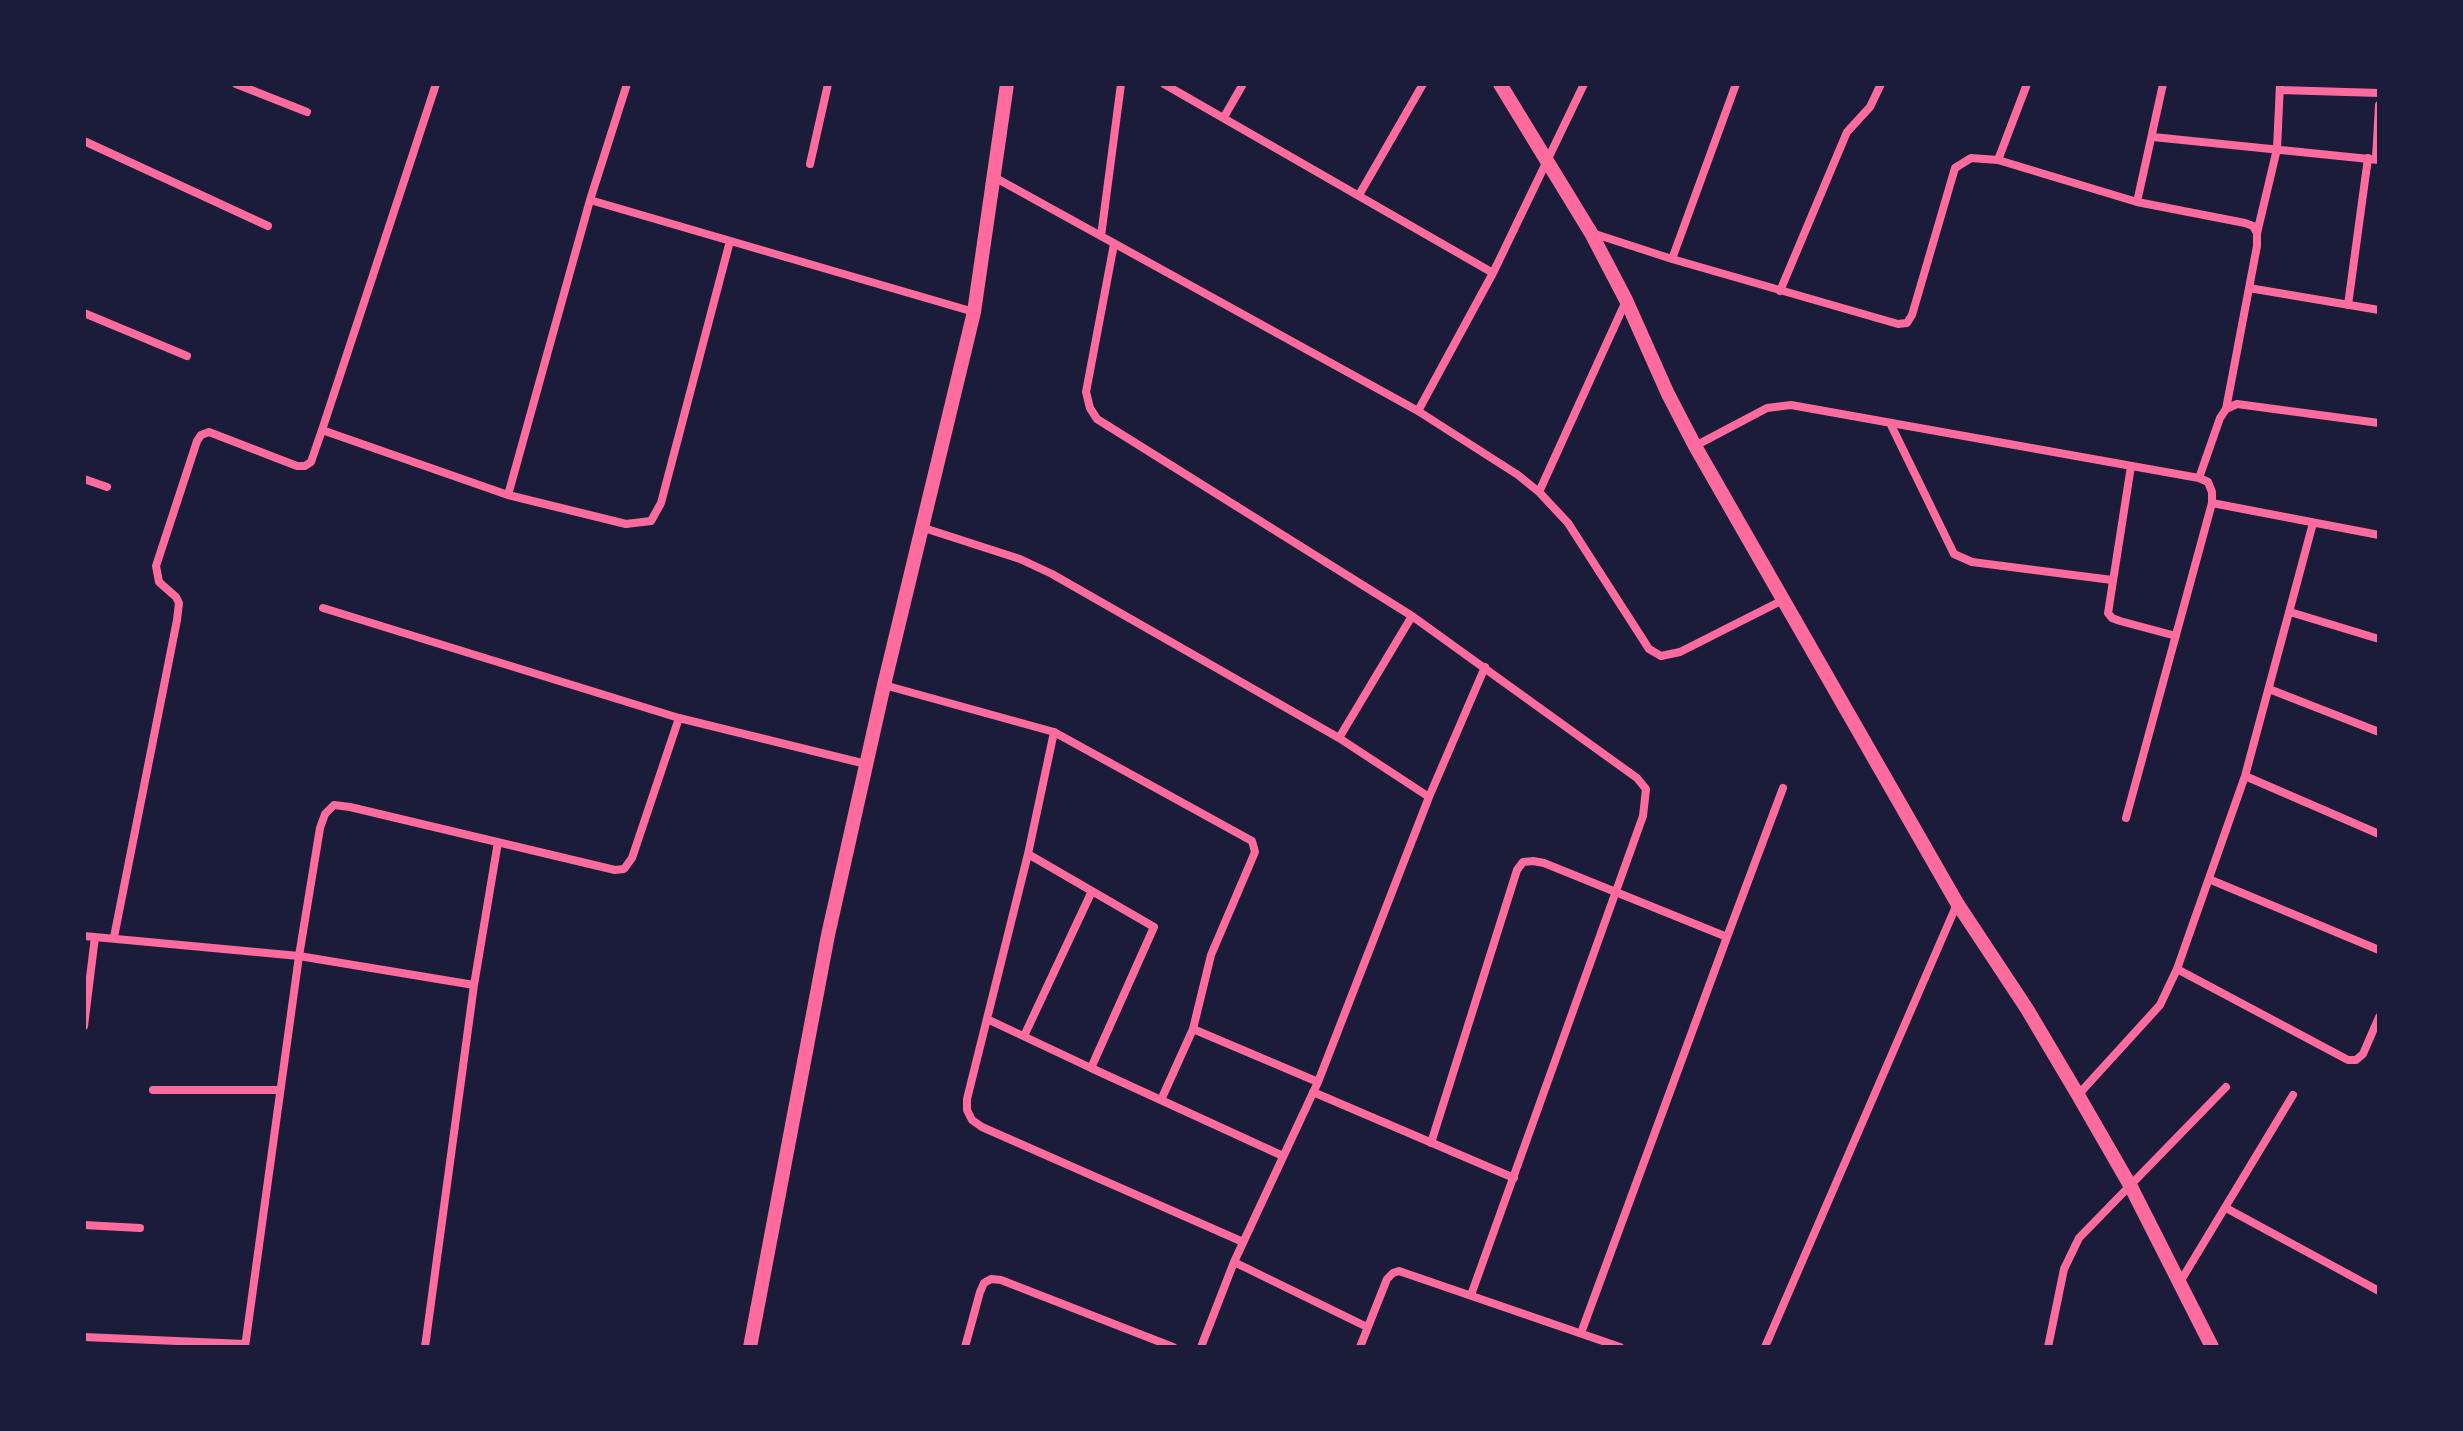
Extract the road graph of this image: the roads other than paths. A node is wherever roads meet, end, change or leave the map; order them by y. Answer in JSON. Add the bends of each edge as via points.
{"nodes":[{"id":1,"x":236,"y":84,"type":"edge"},
{"id":2,"x":436,"y":84,"type":"edge"},
{"id":3,"x":627,"y":84,"type":"edge"},
{"id":4,"x":828,"y":84,"type":"edge"},
{"id":5,"x":1007,"y":84,"type":"edge"},
{"id":6,"x":1121,"y":84,"type":"edge"},
{"id":7,"x":1164,"y":84,"type":"edge"},
{"id":8,"x":1243,"y":84,"type":"edge"},
{"id":9,"x":1423,"y":84,"type":"edge"},
{"id":10,"x":1500,"y":84,"type":"edge"},
{"id":11,"x":1584,"y":84,"type":"edge"},
{"id":12,"x":1736,"y":84,"type":"edge"},
{"id":13,"x":1881,"y":84,"type":"edge"},
{"id":14,"x":2027,"y":84,"type":"edge"},
{"id":15,"x":2162,"y":84,"type":"edge"},
{"id":16,"x":2280,"y":87,"type":"edge"},
{"id":17,"x":2379,"y":93,"type":"edge"},
{"id":18,"x":2379,"y":105,"type":"edge"},
{"id":19,"x":307,"y":112,"type":"dead end"},
{"id":20,"x":1224,"y":117,"type":"junction"},
{"id":21,"x":2153,"y":137,"type":"junction"},
{"id":22,"x":84,"y":141,"type":"edge"},
{"id":23,"x":2277,"y":149,"type":"junction"},
{"id":24,"x":1546,"y":159,"type":"junction"},
{"id":25,"x":2374,"y":159,"type":"edge"},
{"id":26,"x":1998,"y":160,"type":"junction"},
{"id":27,"x":810,"y":164,"type":"dead end"},
{"id":28,"x":993,"y":177,"type":"junction"},
{"id":29,"x":1359,"y":195,"type":"junction"},
{"id":30,"x":590,"y":200,"type":"junction"},
{"id":31,"x":2137,"y":202,"type":"junction"},
{"id":32,"x":268,"y":226,"type":"dead end"},
{"id":33,"x":1591,"y":233,"type":"junction"},
{"id":34,"x":2257,"y":233,"type":"junction"},
{"id":35,"x":1101,"y":236,"type":"junction"},
{"id":36,"x":730,"y":241,"type":"junction"},
{"id":37,"x":1114,"y":244,"type":"junction"},
{"id":38,"x":1672,"y":259,"type":"junction"},
{"id":39,"x":1493,"y":273,"type":"junction"},
{"id":40,"x":2249,"y":288,"type":"junction"},
{"id":41,"x":1780,"y":291,"type":"junction"},
{"id":42,"x":1626,"y":300,"type":"junction"},
{"id":43,"x":2348,"y":305,"type":"junction"},
{"id":44,"x":2379,"y":310,"type":"edge"},
{"id":45,"x":974,"y":312,"type":"junction"},
{"id":46,"x":84,"y":313,"type":"edge"},
{"id":47,"x":187,"y":356,"type":"dead end"},
{"id":48,"x":2226,"y":409,"type":"junction"},
{"id":49,"x":1418,"y":411,"type":"junction"},
{"id":50,"x":1890,"y":423,"type":"junction"},
{"id":51,"x":2379,"y":423,"type":"edge"},
{"id":52,"x":322,"y":430,"type":"junction"},
{"id":53,"x":1695,"y":446,"type":"junction"},
{"id":54,"x":2131,"y":466,"type":"junction"},
{"id":55,"x":2199,"y":478,"type":"junction"},
{"id":56,"x":84,"y":479,"type":"edge"},
{"id":57,"x":107,"y":487,"type":"dead end"},
{"id":58,"x":1539,"y":492,"type":"junction"},
{"id":59,"x":508,"y":495,"type":"junction"},
{"id":60,"x":2212,"y":503,"type":"junction"},
{"id":61,"x":2313,"y":523,"type":"junction"},
{"id":62,"x":924,"y":528,"type":"junction"},
{"id":63,"x":2379,"y":535,"type":"edge"},
{"id":64,"x":2112,"y":580,"type":"junction"},
{"id":65,"x":1783,"y":600,"type":"junction"},
{"id":66,"x":323,"y":608,"type":"dead end"},
{"id":67,"x":2290,"y":612,"type":"junction"},
{"id":68,"x":1412,"y":616,"type":"junction"},
{"id":69,"x":2176,"y":636,"type":"junction"},
{"id":70,"x":2379,"y":639,"type":"edge"},
{"id":71,"x":1485,"y":667,"type":"junction"},
{"id":72,"x":884,"y":685,"type":"junction"},
{"id":73,"x":2269,"y":689,"type":"junction"},
{"id":74,"x":679,"y":718,"type":"junction"},
{"id":75,"x":1054,"y":732,"type":"junction"},
{"id":76,"x":2379,"y":732,"type":"edge"},
{"id":77,"x":1339,"y":738,"type":"junction"},
{"id":78,"x":866,"y":764,"type":"junction"},
{"id":79,"x":2245,"y":776,"type":"junction"},
{"id":80,"x":1783,"y":788,"type":"dead end"},
{"id":81,"x":1429,"y":797,"type":"junction"},
{"id":82,"x":2126,"y":818,"type":"dead end"},
{"id":83,"x":2379,"y":834,"type":"edge"},
{"id":84,"x":498,"y":842,"type":"junction"},
{"id":85,"x":1028,"y":854,"type":"junction"},
{"id":86,"x":2211,"y":880,"type":"junction"},
{"id":87,"x":1092,"y":891,"type":"junction"},
{"id":88,"x":1616,"y":892,"type":"junction"},
{"id":89,"x":1957,"y":903,"type":"junction"},
{"id":90,"x":84,"y":936,"type":"edge"},
{"id":91,"x":95,"y":937,"type":"junction"},
{"id":92,"x":114,"y":937,"type":"junction"},
{"id":93,"x":1727,"y":937,"type":"junction"},
{"id":94,"x":2379,"y":950,"type":"edge"},
{"id":95,"x":299,"y":956,"type":"junction"},
{"id":96,"x":2177,"y":969,"type":"junction"},
{"id":97,"x":474,"y":985,"type":"junction"},
{"id":98,"x":2379,"y":1017,"type":"edge"},
{"id":99,"x":987,"y":1019,"type":"junction"},
{"id":100,"x":84,"y":1026,"type":"edge"},
{"id":101,"x":1193,"y":1029,"type":"junction"},
{"id":102,"x":1024,"y":1036,"type":"junction"},
{"id":103,"x":1091,"y":1068,"type":"junction"},
{"id":104,"x":1318,"y":1082,"type":"junction"},
{"id":105,"x":2226,"y":1087,"type":"dead end"},
{"id":106,"x":153,"y":1090,"type":"dead end"},
{"id":107,"x":279,"y":1090,"type":"junction"},
{"id":108,"x":1313,"y":1092,"type":"junction"},
{"id":109,"x":2078,"y":1095,"type":"junction"},
{"id":110,"x":2293,"y":1095,"type":"dead end"},
{"id":111,"x":1161,"y":1100,"type":"junction"},
{"id":112,"x":1431,"y":1143,"type":"junction"},
{"id":113,"x":1283,"y":1156,"type":"junction"},
{"id":114,"x":1514,"y":1178,"type":"junction"},
{"id":115,"x":2131,"y":1187,"type":"junction"},
{"id":116,"x":2226,"y":1208,"type":"junction"},
{"id":117,"x":84,"y":1225,"type":"edge"},
{"id":118,"x":140,"y":1228,"type":"dead end"},
{"id":119,"x":1243,"y":1242,"type":"junction"},
{"id":120,"x":1234,"y":1262,"type":"junction"},
{"id":121,"x":2179,"y":1282,"type":"junction"},
{"id":122,"x":2379,"y":1291,"type":"edge"},
{"id":123,"x":1471,"y":1295,"type":"junction"},
{"id":124,"x":1367,"y":1327,"type":"junction"},
{"id":125,"x":1581,"y":1333,"type":"junction"},
{"id":126,"x":84,"y":1337,"type":"edge"},
{"id":127,"x":245,"y":1346,"type":"edge"},
{"id":128,"x":425,"y":1347,"type":"edge"},
{"id":129,"x":752,"y":1347,"type":"edge"},
{"id":130,"x":965,"y":1347,"type":"edge"},
{"id":131,"x":1173,"y":1347,"type":"edge"},
{"id":132,"x":1201,"y":1347,"type":"edge"},
{"id":133,"x":1360,"y":1347,"type":"edge"},
{"id":134,"x":1620,"y":1347,"type":"edge"},
{"id":135,"x":1765,"y":1347,"type":"edge"},
{"id":136,"x":2048,"y":1347,"type":"edge"},
{"id":137,"x":2212,"y":1347,"type":"edge"}],
"edges":[{"from":1,"to":19,"type":"street"},
{"from":2,"to":52,"type":"street"},
{"from":3,"to":30,"type":"street"},
{"from":4,"to":27,"type":"street"},
{"from":5,"to":28,"type":"street"},
{"from":6,"to":35,"type":"street"},
{"from":7,"to":20,"type":"street"},
{"from":8,"to":20,"type":"street"},
{"from":9,"to":29,"type":"street"},
{"from":10,"to":24,"type":"street"},
{"from":11,"to":24,"type":"street"},
{"from":12,"to":38,"type":"street"},
{"from":13,"to":41,"type":"street","via":[[1870,107],[1847,132]]},
{"from":14,"to":26,"type":"street"},
{"from":15,"to":21,"type":"street"},
{"from":16,"to":17,"type":"street"},
{"from":16,"to":23,"type":"street"},
{"from":18,"to":25,"type":"street"},
{"from":20,"to":29,"type":"street"},
{"from":21,"to":23,"type":"street"},
{"from":21,"to":31,"type":"street"},
{"from":22,"to":32,"type":"street"},
{"from":23,"to":25,"type":"street"},
{"from":23,"to":34,"type":"street"},
{"from":24,"to":33,"type":"street"},
{"from":24,"to":39,"type":"street"},
{"from":25,"to":43,"type":"street"},
{"from":26,"to":31,"type":"street"},
{"from":26,"to":41,"type":"street","via":[[1971,158],[1955,168],[1907,323]]},
{"from":28,"to":35,"type":"street"},
{"from":28,"to":45,"type":"street"},
{"from":29,"to":39,"type":"street"},
{"from":30,"to":36,"type":"street"},
{"from":30,"to":59,"type":"street"},
{"from":31,"to":34,"type":"street","via":[[2245,223]]},
{"from":33,"to":38,"type":"street"},
{"from":33,"to":42,"type":"street"},
{"from":34,"to":40,"type":"street"},
{"from":35,"to":37,"type":"street"},
{"from":36,"to":45,"type":"street"},
{"from":36,"to":59,"type":"street","via":[[661,503],[651,521],[626,524]]},
{"from":37,"to":49,"type":"street"},
{"from":37,"to":68,"type":"street","via":[[1086,392],[1097,419]]},
{"from":38,"to":41,"type":"street"},
{"from":39,"to":49,"type":"street"},
{"from":40,"to":43,"type":"street"},
{"from":40,"to":48,"type":"street"},
{"from":42,"to":53,"type":"street"},
{"from":42,"to":58,"type":"street"},
{"from":43,"to":44,"type":"street"},
{"from":45,"to":62,"type":"street"},
{"from":46,"to":47,"type":"street"},
{"from":48,"to":51,"type":"street","via":[[2237,404]]},
{"from":48,"to":55,"type":"street"},
{"from":49,"to":58,"type":"street"},
{"from":50,"to":53,"type":"street","via":[[1779,405]]},
{"from":50,"to":54,"type":"street"},
{"from":50,"to":64,"type":"street","via":[[1954,554]]},
{"from":52,"to":59,"type":"street"},
{"from":52,"to":92,"type":"street","via":[[305,466],[209,432],[197,441],[156,566],[159,582],[179,603]]},
{"from":53,"to":65,"type":"street"},
{"from":54,"to":55,"type":"street"},
{"from":54,"to":64,"type":"street"},
{"from":55,"to":60,"type":"street","via":[[2208,482]]},
{"from":56,"to":57,"type":"street"},
{"from":58,"to":65,"type":"street","via":[[1568,523],[1649,649],[1661,656],[1680,652]]},
{"from":60,"to":61,"type":"street"},
{"from":60,"to":69,"type":"street"},
{"from":61,"to":63,"type":"street"},
{"from":61,"to":67,"type":"street"},
{"from":62,"to":72,"type":"street"},
{"from":62,"to":77,"type":"street","via":[[1052,574]]},
{"from":64,"to":69,"type":"street","via":[[2112,618]]},
{"from":65,"to":89,"type":"street"},
{"from":66,"to":74,"type":"street"},
{"from":67,"to":70,"type":"street"},
{"from":67,"to":73,"type":"street"},
{"from":68,"to":71,"type":"street"},
{"from":68,"to":77,"type":"street"},
{"from":69,"to":82,"type":"street"},
{"from":71,"to":81,"type":"street"},
{"from":71,"to":88,"type":"street","via":[[1646,789],[1643,816]]},
{"from":72,"to":75,"type":"street"},
{"from":72,"to":78,"type":"street"},
{"from":73,"to":76,"type":"street"},
{"from":73,"to":79,"type":"street"},
{"from":74,"to":78,"type":"street"},
{"from":74,"to":84,"type":"street","via":[[624,869]]},
{"from":75,"to":85,"type":"street"},
{"from":75,"to":101,"type":"street","via":[[1256,847],[1211,955]]},
{"from":77,"to":81,"type":"street"},
{"from":78,"to":129,"type":"street","via":[[828,935]]},
{"from":79,"to":83,"type":"street"},
{"from":79,"to":86,"type":"street"},
{"from":80,"to":93,"type":"street"},
{"from":81,"to":104,"type":"street"},
{"from":84,"to":95,"type":"street","via":[[334,805],[320,828]]},
{"from":84,"to":97,"type":"street"},
{"from":85,"to":87,"type":"street"},
{"from":85,"to":99,"type":"street"},
{"from":86,"to":94,"type":"street"},
{"from":86,"to":96,"type":"street"},
{"from":87,"to":102,"type":"street"},
{"from":87,"to":103,"type":"street","via":[[1154,927]]},
{"from":88,"to":93,"type":"street"},
{"from":88,"to":112,"type":"street","via":[[1533,861],[1523,862],[1517,870]]},
{"from":88,"to":114,"type":"street"},
{"from":89,"to":109,"type":"street"},
{"from":89,"to":135,"type":"street"},
{"from":90,"to":91,"type":"street"},
{"from":91,"to":92,"type":"street"},
{"from":91,"to":100,"type":"street"},
{"from":92,"to":95,"type":"street"},
{"from":93,"to":125,"type":"street"},
{"from":95,"to":97,"type":"street"},
{"from":95,"to":107,"type":"street"},
{"from":96,"to":98,"type":"street","via":[[2348,1060],[2363,1054]]},
{"from":96,"to":109,"type":"street","via":[[2160,1005]]},
{"from":97,"to":128,"type":"street"},
{"from":99,"to":102,"type":"street"},
{"from":99,"to":119,"type":"street","via":[[967,1099],[972,1120]]},
{"from":101,"to":104,"type":"street"},
{"from":101,"to":111,"type":"street"},
{"from":102,"to":103,"type":"street"},
{"from":103,"to":111,"type":"street"},
{"from":104,"to":108,"type":"street"},
{"from":105,"to":115,"type":"street"},
{"from":106,"to":107,"type":"street"},
{"from":107,"to":127,"type":"street"},
{"from":108,"to":112,"type":"street"},
{"from":108,"to":113,"type":"street"},
{"from":109,"to":115,"type":"street"},
{"from":110,"to":116,"type":"street"},
{"from":111,"to":113,"type":"street"},
{"from":112,"to":114,"type":"street"},
{"from":113,"to":119,"type":"street"},
{"from":114,"to":123,"type":"street"},
{"from":115,"to":121,"type":"street"},
{"from":115,"to":136,"type":"street","via":[[2079,1238],[2069,1255]]},
{"from":116,"to":121,"type":"street"},
{"from":116,"to":122,"type":"street"},
{"from":117,"to":118,"type":"street"},
{"from":119,"to":120,"type":"street"},
{"from":120,"to":124,"type":"street"},
{"from":120,"to":132,"type":"street"},
{"from":121,"to":137,"type":"street"},
{"from":123,"to":124,"type":"street","via":[[1408,1273],[1393,1273]]},
{"from":123,"to":125,"type":"street"},
{"from":124,"to":133,"type":"street"},
{"from":125,"to":134,"type":"street"},
{"from":126,"to":127,"type":"street"},
{"from":130,"to":131,"type":"street","via":[[980,1292],[991,1279]]}]}
